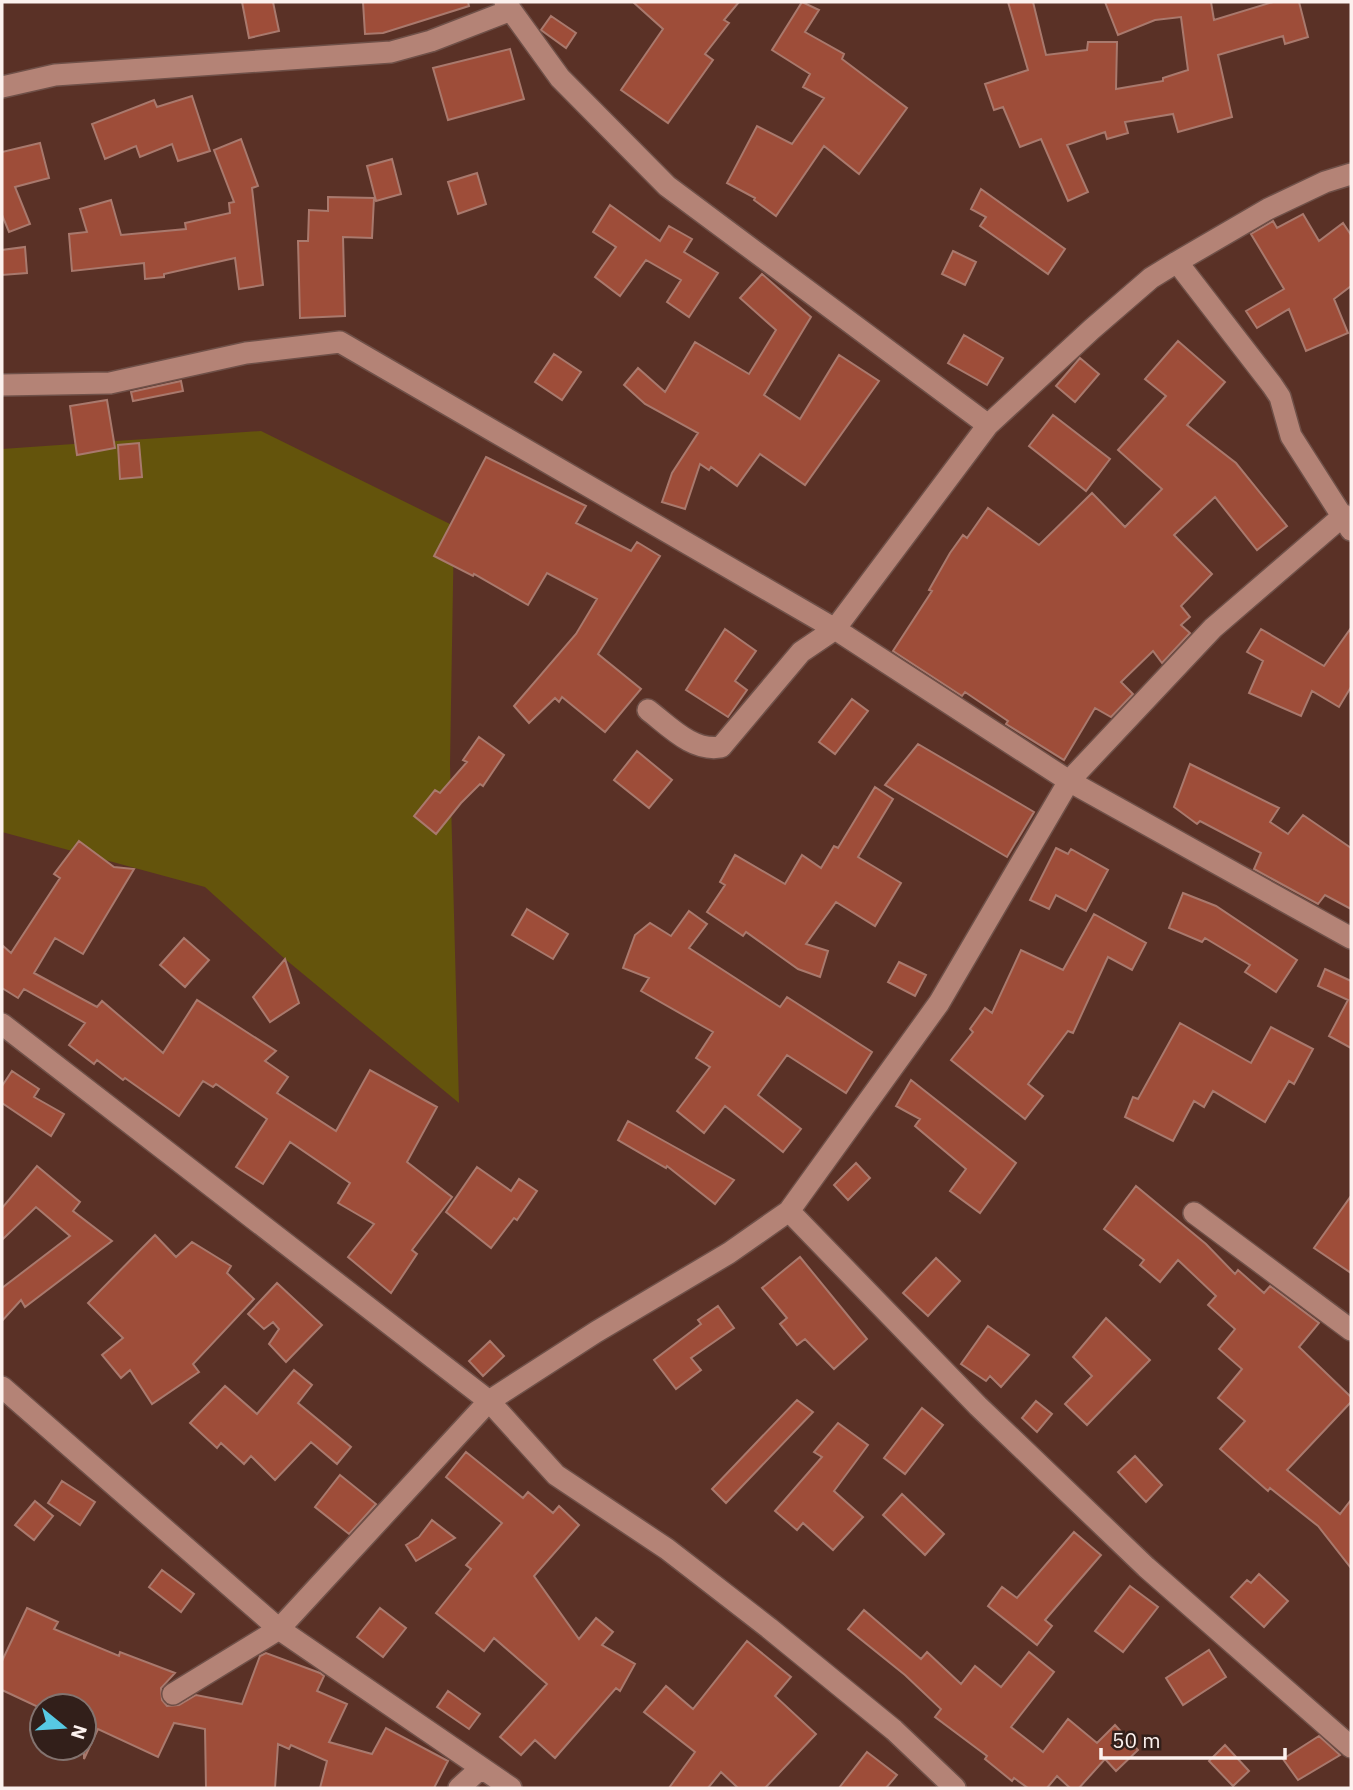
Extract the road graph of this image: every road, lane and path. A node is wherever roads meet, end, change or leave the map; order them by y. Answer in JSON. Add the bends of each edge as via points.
{"nodes":[{"id":1,"x":508,"y":6,"type":"edge"},
{"id":2,"x":2,"y":88,"type":"edge"},
{"id":3,"x":1351,"y":174,"type":"edge"},
{"id":4,"x":1177,"y":262,"type":"junction"},
{"id":5,"x":2,"y":385,"type":"edge"},
{"id":6,"x":988,"y":425,"type":"junction"},
{"id":7,"x":1347,"y":522,"type":"edge"},
{"id":8,"x":835,"y":629,"type":"junction"},
{"id":9,"x":649,"y":710,"type":"dead end"},
{"id":10,"x":1069,"y":781,"type":"junction"},
{"id":11,"x":1351,"y":938,"type":"edge"},
{"id":12,"x":2,"y":1024,"type":"edge"},
{"id":13,"x":789,"y":1211,"type":"junction"},
{"id":14,"x":1194,"y":1213,"type":"dead end"},
{"id":15,"x":1351,"y":1330,"type":"edge"},
{"id":16,"x":2,"y":1387,"type":"edge"},
{"id":17,"x":489,"y":1401,"type":"junction"},
{"id":18,"x":279,"y":1629,"type":"junction"},
{"id":19,"x":173,"y":1694,"type":"dead end"},
{"id":20,"x":1351,"y":1747,"type":"edge"},
{"id":21,"x":481,"y":1768,"type":"junction"},
{"id":22,"x":460,"y":1788,"type":"edge"},
{"id":23,"x":511,"y":1788,"type":"edge"},
{"id":24,"x":955,"y":1788,"type":"edge"}],
"edges":[{"from":1,"to":2,"type":"street","via":[[431,41],[391,52],[55,75]]},
{"from":1,"to":6,"type":"street","via":[[560,78],[667,186]]},
{"from":3,"to":4,"type":"street","via":[[1268,208]]},
{"from":4,"to":6,"type":"street","via":[[1151,278]]},
{"from":4,"to":7,"type":"street","via":[[1280,397],[1292,436]]},
{"from":5,"to":8,"type":"street","via":[[110,383],[246,353],[340,342]]},
{"from":6,"to":8,"type":"street"},
{"from":7,"to":10,"type":"street","via":[[1213,628]]},
{"from":8,"to":9,"type":"street","via":[[801,652],[721,747],[707,750],[689,741]]},
{"from":8,"to":10,"type":"street"},
{"from":10,"to":11,"type":"street"},
{"from":10,"to":13,"type":"street","via":[[939,1003]]},
{"from":12,"to":17,"type":"street"},
{"from":13,"to":17,"type":"street"},
{"from":13,"to":20,"type":"street","via":[[978,1406],[1136,1558]]},
{"from":14,"to":15,"type":"street"},
{"from":16,"to":18,"type":"street"},
{"from":17,"to":18,"type":"street"},
{"from":17,"to":24,"type":"street","via":[[556,1475],[667,1549],[769,1628],[894,1730]]},
{"from":18,"to":19,"type":"street"},
{"from":18,"to":21,"type":"street"},
{"from":21,"to":22,"type":"street"},
{"from":21,"to":23,"type":"street"}]}
